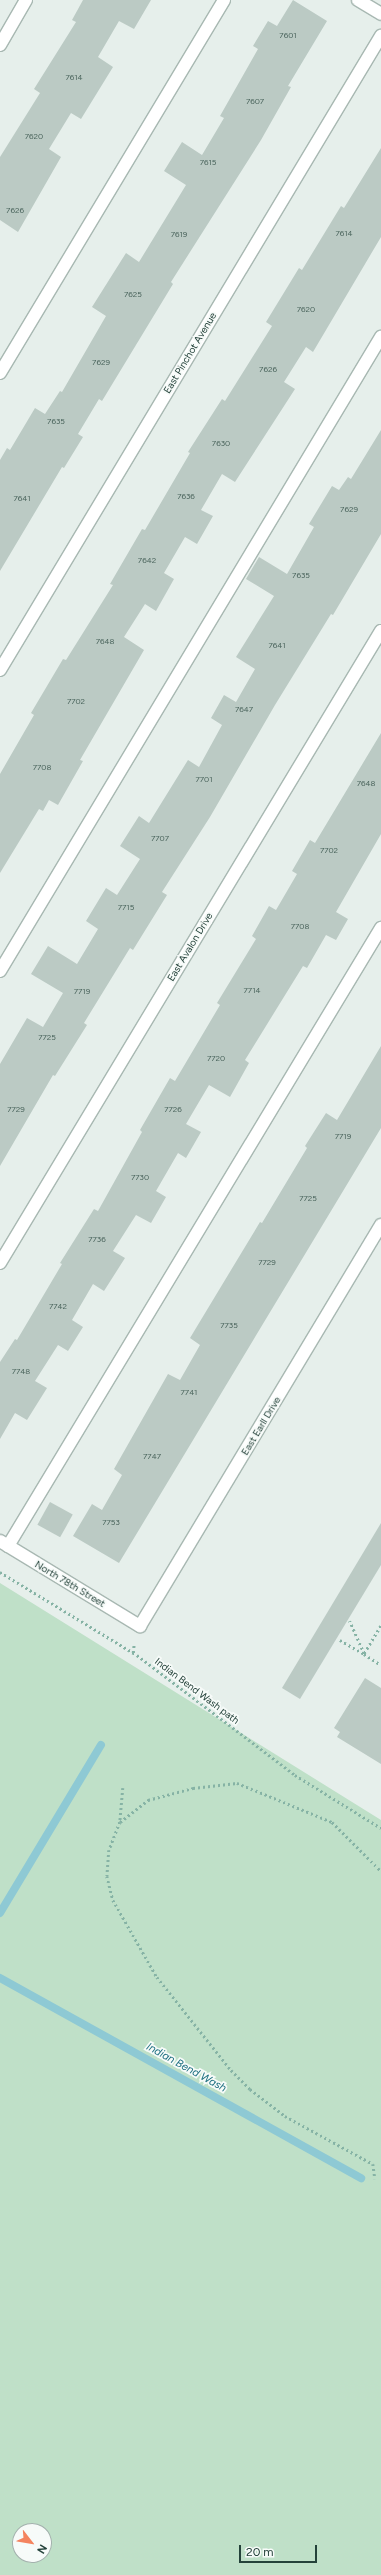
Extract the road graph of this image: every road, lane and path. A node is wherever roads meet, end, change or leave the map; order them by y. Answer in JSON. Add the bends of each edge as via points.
{"nodes":[{"id":1,"x":26,"y":0,"type":"edge"},
{"id":2,"x":224,"y":0,"type":"edge"},
{"id":3,"x":358,"y":0,"type":"edge"},
{"id":4,"x":381,"y":14,"type":"edge"},
{"id":5,"x":381,"y":36,"type":"edge"},
{"id":6,"x":0,"y":45,"type":"edge"},
{"id":7,"x":381,"y":337,"type":"edge"},
{"id":8,"x":0,"y":373,"type":"edge"},
{"id":9,"x":381,"y":632,"type":"edge"},
{"id":10,"x":0,"y":670,"type":"edge"},
{"id":11,"x":381,"y":928,"type":"edge"},
{"id":12,"x":0,"y":971,"type":"edge"},
{"id":13,"x":381,"y":1224,"type":"edge"},
{"id":14,"x":0,"y":1263,"type":"edge"},
{"id":15,"x":4,"y":1544,"type":"edge"},
{"id":16,"x":0,"y":1572,"type":"edge"},
{"id":17,"x":349,"y":1621,"type":"dead end"},
{"id":18,"x":140,"y":1626,"type":"joint"},
{"id":19,"x":381,"y":1626,"type":"edge"},
{"id":20,"x":340,"y":1640,"type":"dead end"},
{"id":21,"x":364,"y":1654,"type":"junction"},
{"id":22,"x":381,"y":1665,"type":"edge"},
{"id":23,"x":123,"y":1788,"type":"dead end"},
{"id":24,"x":120,"y":1822,"type":"junction"},
{"id":25,"x":381,"y":1828,"type":"edge"},
{"id":26,"x":381,"y":1871,"type":"edge"},
{"id":27,"x":375,"y":2180,"type":"dead end"}],
"edges":[{"from":1,"to":6,"type":"street"},
{"from":2,"to":8,"type":"street"},
{"from":3,"to":4,"type":"street"},
{"from":5,"to":10,"type":"street","name":"East Pinchot Avenue"},
{"from":7,"to":12,"type":"street"},
{"from":9,"to":14,"type":"street","name":"East Avalon Drive"},
{"from":11,"to":15,"type":"street"},
{"from":13,"to":18,"type":"street","name":"East Earll Drive"},
{"from":15,"to":18,"type":"street","name":"North 78th Street"},
{"from":16,"to":25,"type":"path","name":"Indian Bend Wash path","via":[[137,1656],[295,1774]]},
{"from":17,"to":21,"type":"path"},
{"from":19,"to":21,"type":"path"},
{"from":20,"to":21,"type":"path"},
{"from":21,"to":22,"type":"path"},
{"from":23,"to":24,"type":"path"},
{"from":24,"to":26,"type":"path","via":[[148,1800],[193,1788],[237,1783],[332,1822]]},
{"from":24,"to":27,"type":"path","via":[[109,1850],[107,1876],[113,1900],[157,1977],[231,2070],[250,2089],[285,2116],[373,2164]]}]}
